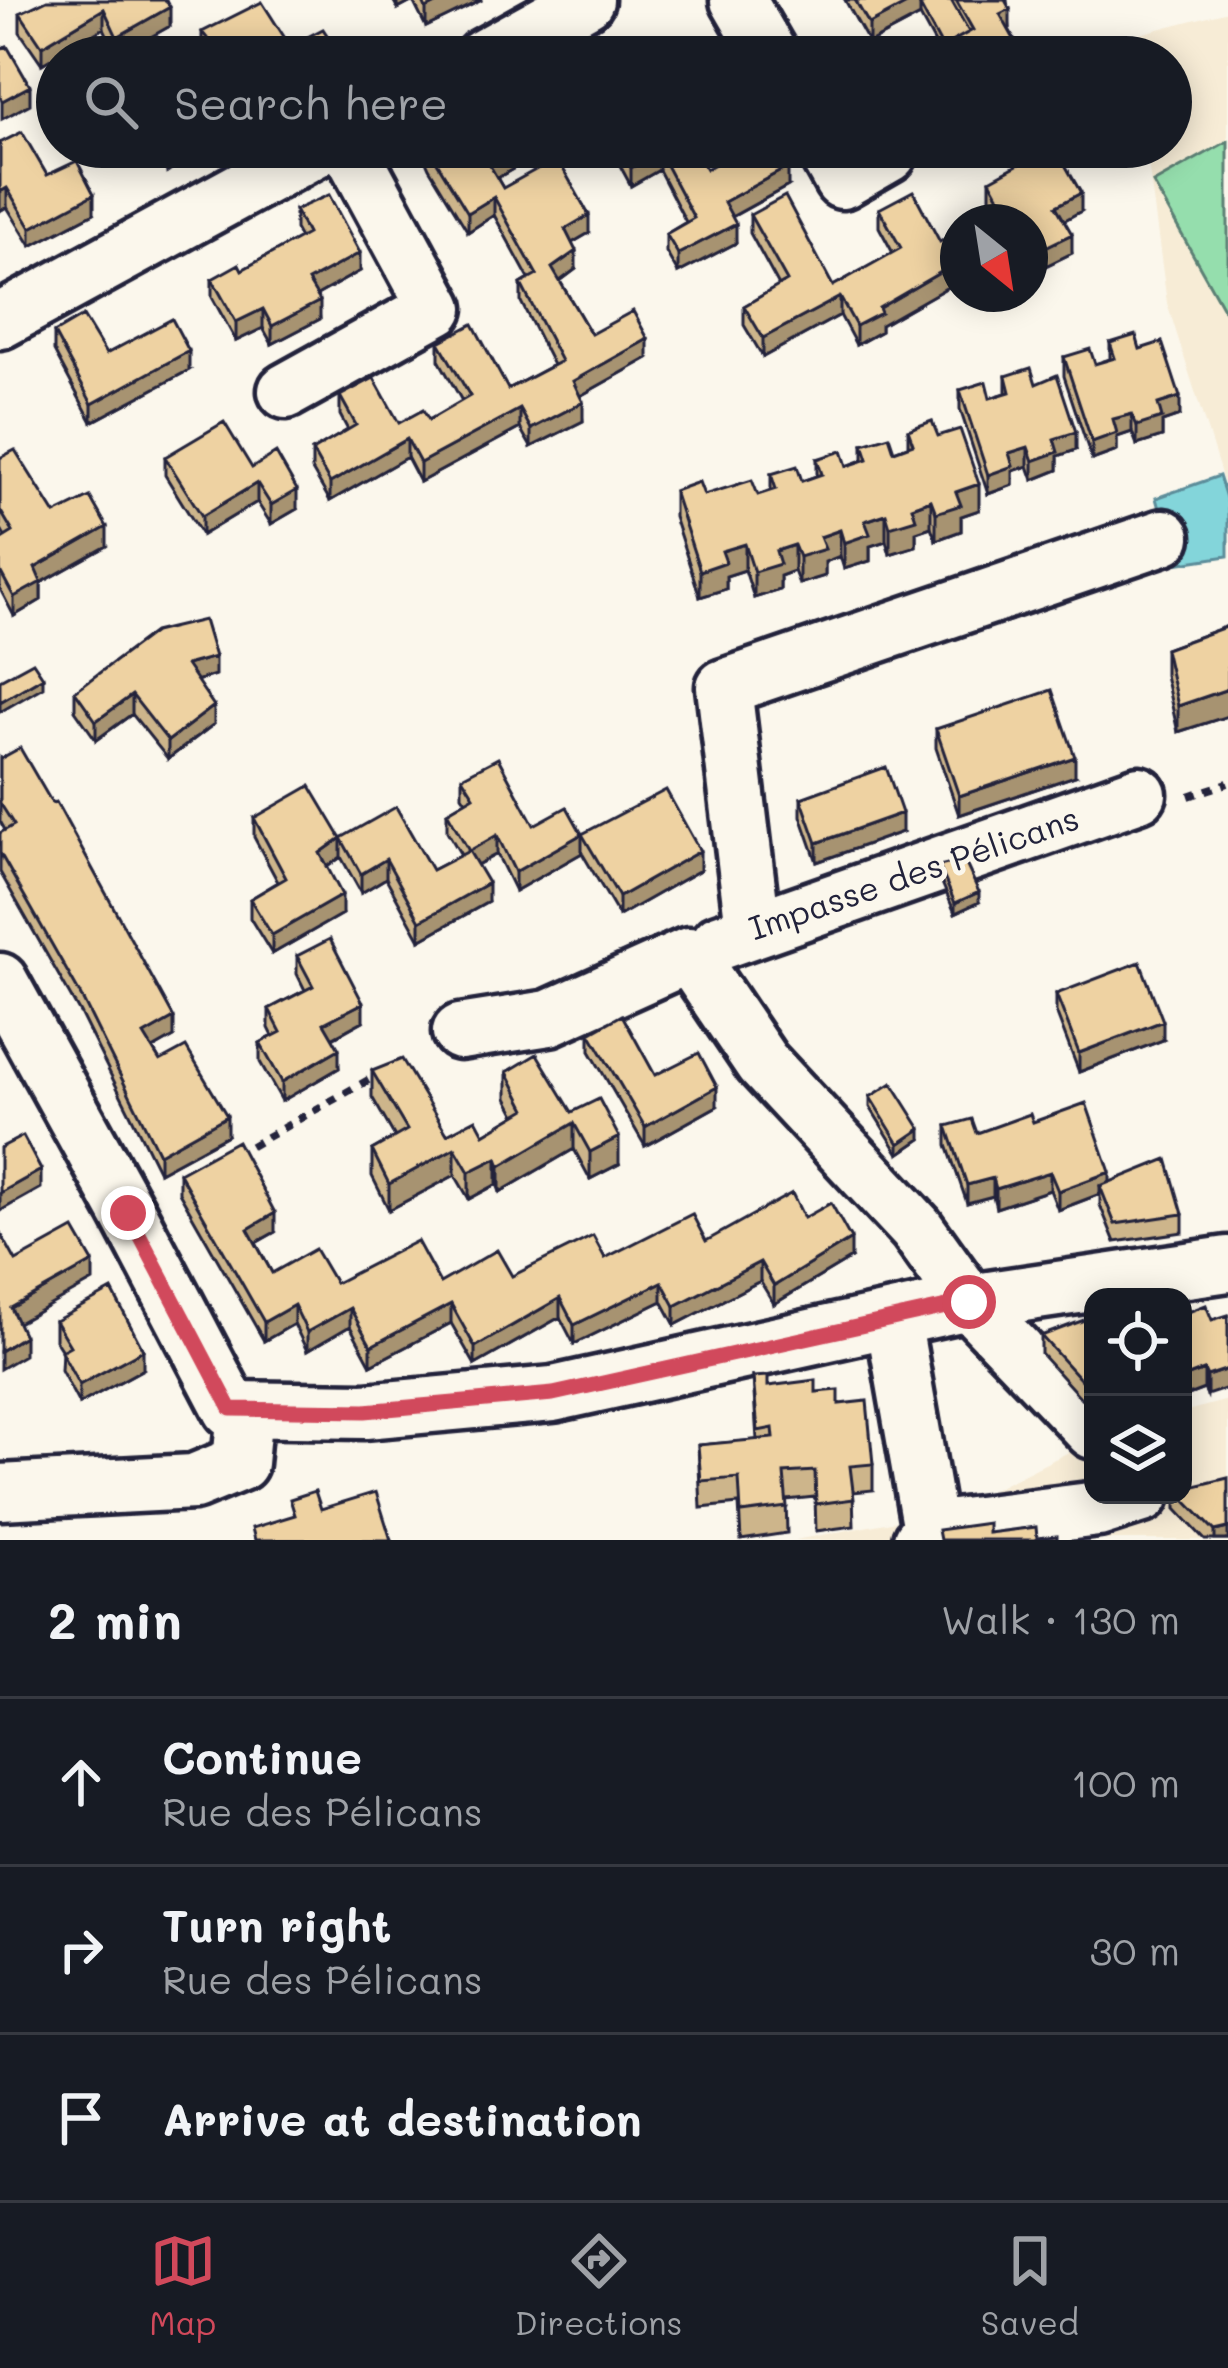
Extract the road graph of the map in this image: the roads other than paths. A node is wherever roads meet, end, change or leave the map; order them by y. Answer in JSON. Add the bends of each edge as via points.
{"nodes":[{"id":1,"x":586,"y":0,"type":"edge"},
{"id":2,"x":738,"y":0,"type":"edge"},
{"id":3,"x":521,"y":36,"type":"edge"},
{"id":4,"x":759,"y":36,"type":"edge"},
{"id":5,"x":281,"y":168,"type":"edge"},
{"id":6,"x":360,"y":168,"type":"edge"},
{"id":7,"x":835,"y":168,"type":"edge"},
{"id":8,"x":865,"y":168,"type":"edge"},
{"id":9,"x":0,"y":321,"type":"edge"},
{"id":10,"x":286,"y":391,"type":"dead end"},
{"id":11,"x":1163,"y":537,"type":"dead end"},
{"id":12,"x":1139,"y":794,"type":"dead end"},
{"id":13,"x":753,"y":928,"type":"junction"},
{"id":14,"x":689,"y":955,"type":"junction"},
{"id":15,"x":0,"y":981,"type":"edge"},
{"id":16,"x":460,"y":1032,"type":"road end"},
{"id":17,"x":16,"y":1047,"type":"edge"},
{"id":18,"x":1228,"y":1264,"type":"edge"},
{"id":19,"x":969,"y":1302,"type":"junction"},
{"id":20,"x":893,"y":1319,"type":"junction"},
{"id":21,"x":245,"y":1410,"type":"junction"},
{"id":22,"x":1084,"y":1422,"type":"edge"},
{"id":23,"x":0,"y":1492,"type":"edge"},
{"id":24,"x":1114,"y":1504,"type":"edge"},
{"id":25,"x":926,"y":1535,"type":"edge"}],
"edges":[{"from":1,"to":3,"type":"street"},
{"from":2,"to":4,"type":"street"},
{"from":5,"to":9,"type":"street"},
{"from":6,"to":10,"type":"street","via":[[436,308]]},
{"from":7,"to":8,"type":"street","via":[[842,181]]},
{"from":11,"to":13,"type":"street","via":[[724,687]]},
{"from":12,"to":13,"type":"street","name":"Impasse des Pélicans"},
{"from":13,"to":14,"type":"street","name":"Impasse des Pélicans"},
{"from":14,"to":16,"type":"street","name":"Impasse des Pélicans","via":[[549,1018]]},
{"from":14,"to":19,"type":"street","via":[[762,1063],[916,1228]]},
{"from":15,"to":17,"type":"street"},
{"from":17,"to":21,"type":"street","via":[[231,1409]]},
{"from":18,"to":19,"type":"street"},
{"from":19,"to":20,"type":"street"},
{"from":19,"to":22,"type":"street"},
{"from":20,"to":21,"type":"street","via":[[553,1394],[365,1411]]},
{"from":20,"to":25,"type":"street"},
{"from":21,"to":23,"type":"street","via":[[240,1463],[194,1482]]},
{"from":24,"to":25,"type":"street"}]}
